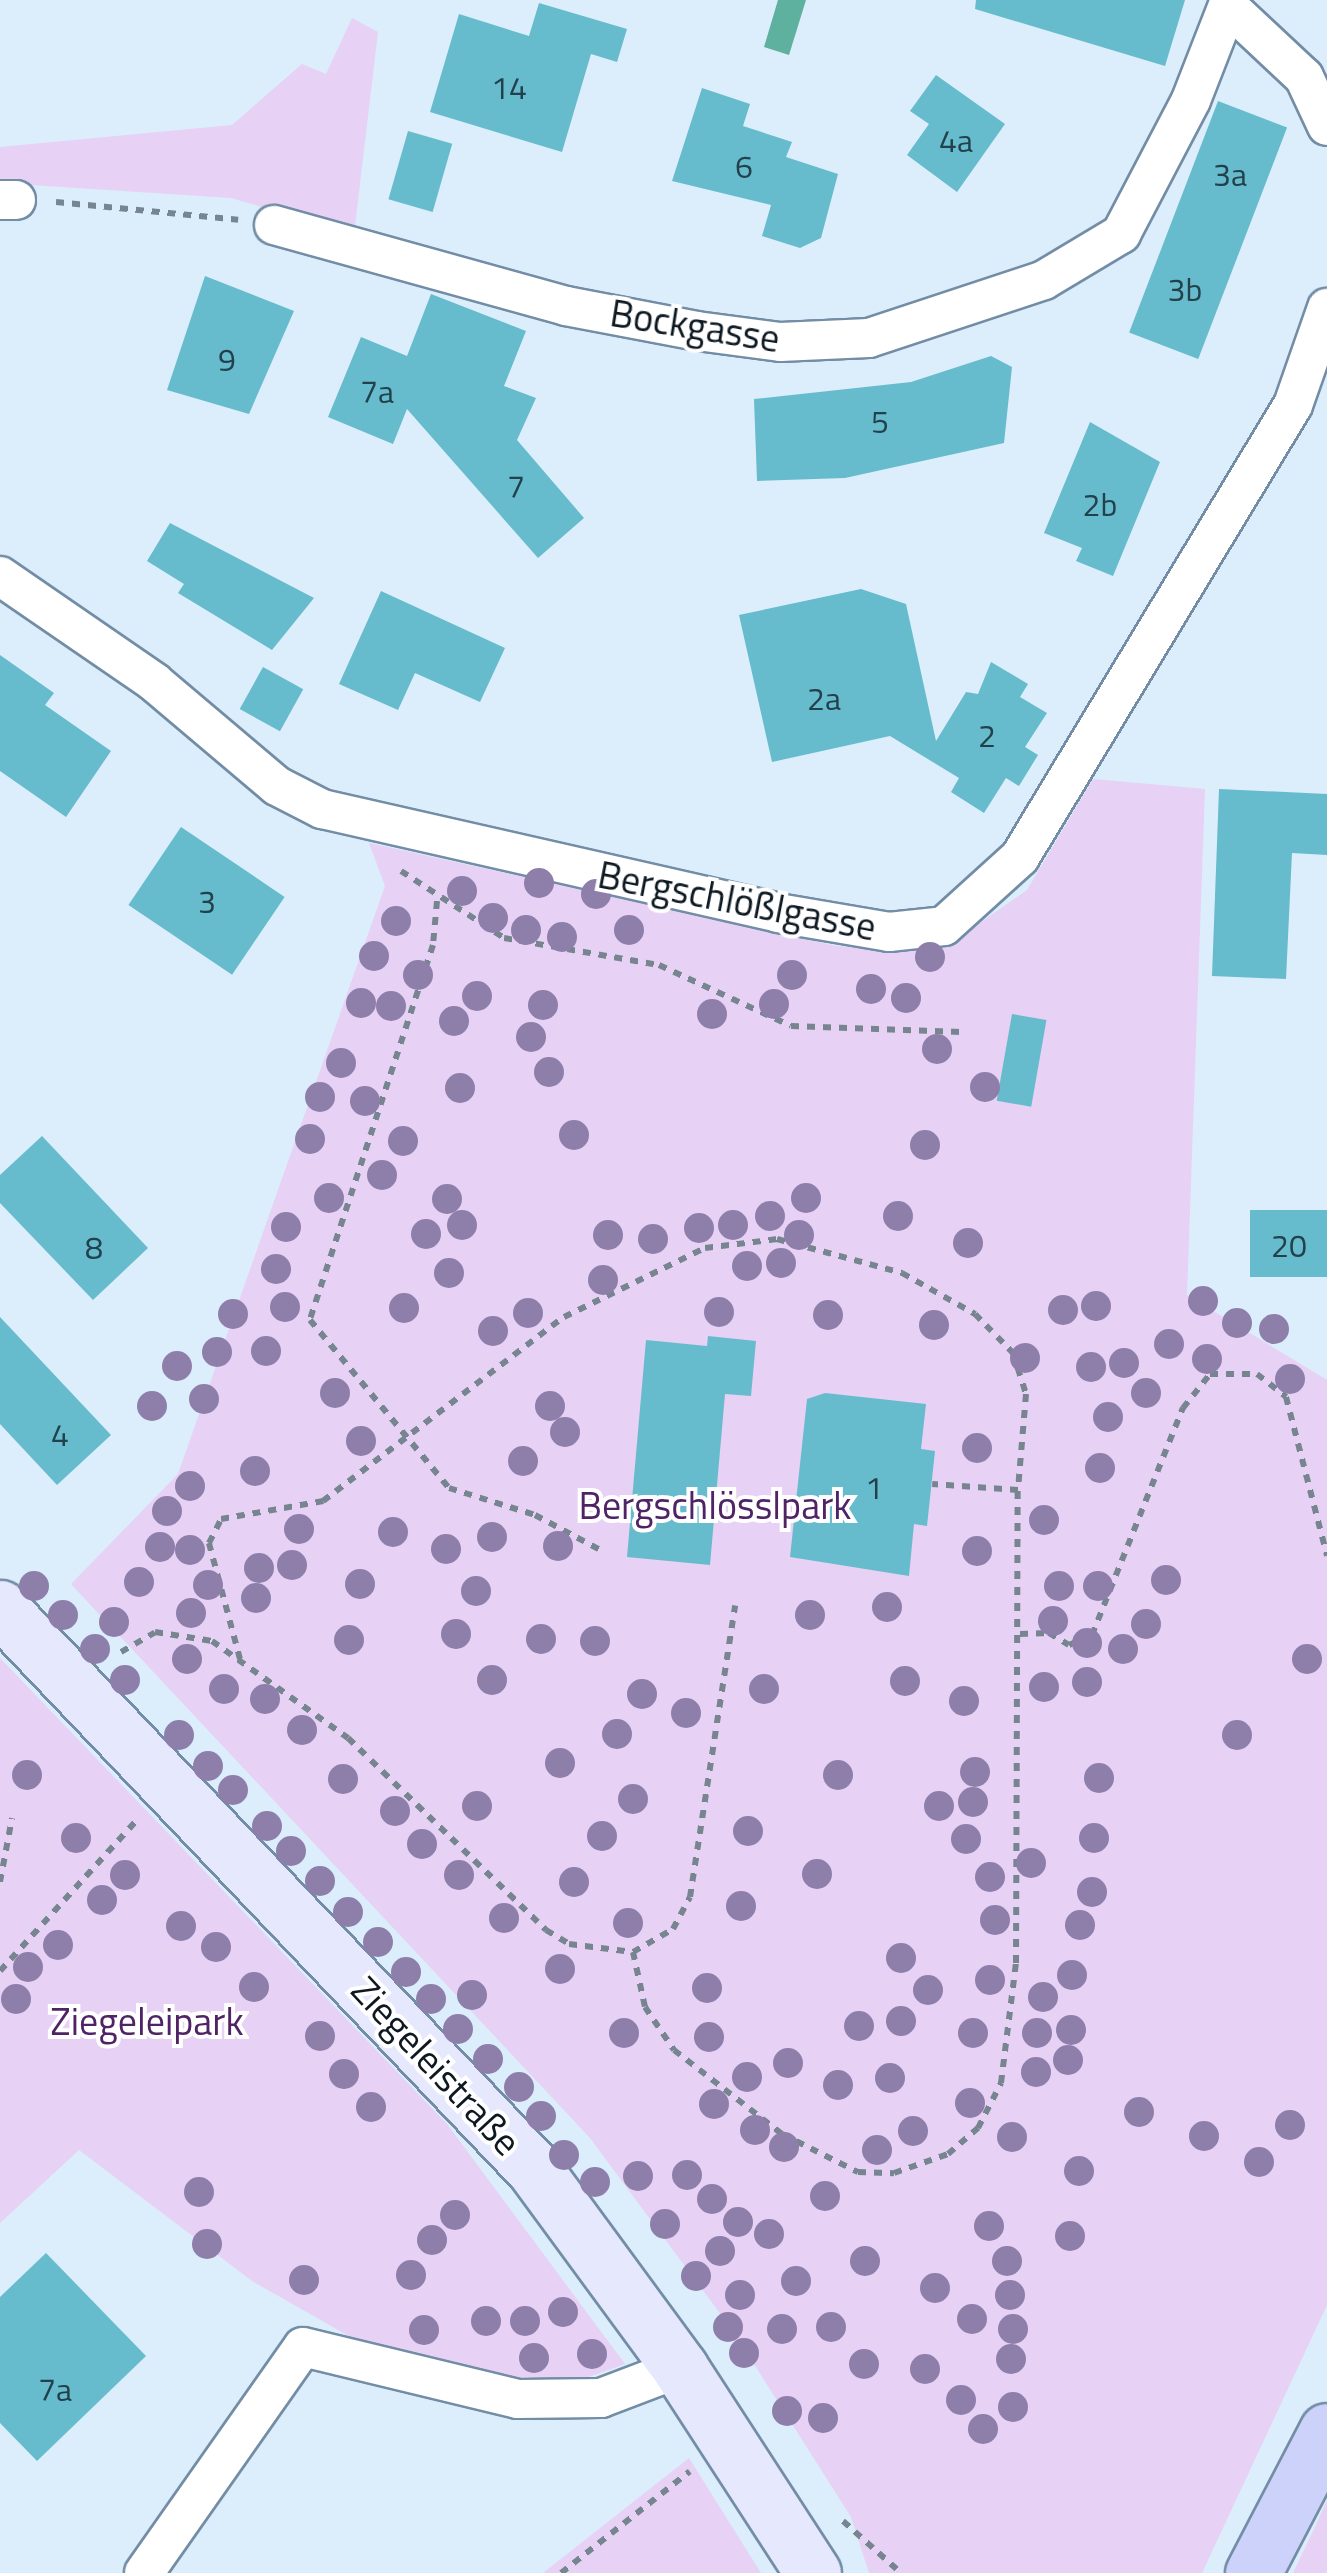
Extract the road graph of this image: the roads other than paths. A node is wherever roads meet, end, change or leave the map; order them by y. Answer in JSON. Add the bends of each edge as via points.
{"nodes":[{"id":1,"x":1229,"y":3,"type":"edge"},
{"id":2,"x":1327,"y":126,"type":"edge"},
{"id":3,"x":274,"y":225,"type":"road end"},
{"id":4,"x":1327,"y":308,"type":"edge"},
{"id":5,"x":0,"y":576,"type":"edge"},
{"id":6,"x":0,"y":1608,"type":"edge"},
{"id":7,"x":680,"y":2368,"type":"junction"},
{"id":8,"x":1327,"y":2431,"type":"edge"},
{"id":9,"x":144,"y":2573,"type":"edge"},
{"id":10,"x":813,"y":2573,"type":"edge"},
{"id":11,"x":1254,"y":2573,"type":"edge"}],
"edges":[{"from":1,"to":2,"type":"street","via":[[1304,77]]},
{"from":1,"to":3,"type":"street","name":"Bockgasse","via":[[1191,100],[1120,234],[1044,280],[869,338],[780,342],[678,327]]},
{"from":4,"to":5,"type":"street","name":"Bergschlößlgasse","via":[[1293,405],[1020,857],[944,926],[889,932],[778,913],[322,809],[277,786],[154,682]]},
{"from":6,"to":7,"type":"street","name":"Ziegeleistraße","via":[[534,2170]]},
{"from":7,"to":9,"type":"street","via":[[601,2398],[518,2398],[302,2348]]},
{"from":7,"to":10,"type":"street","name":"Ziegeleistraße"},
{"from":8,"to":11,"type":"main road"}]}
